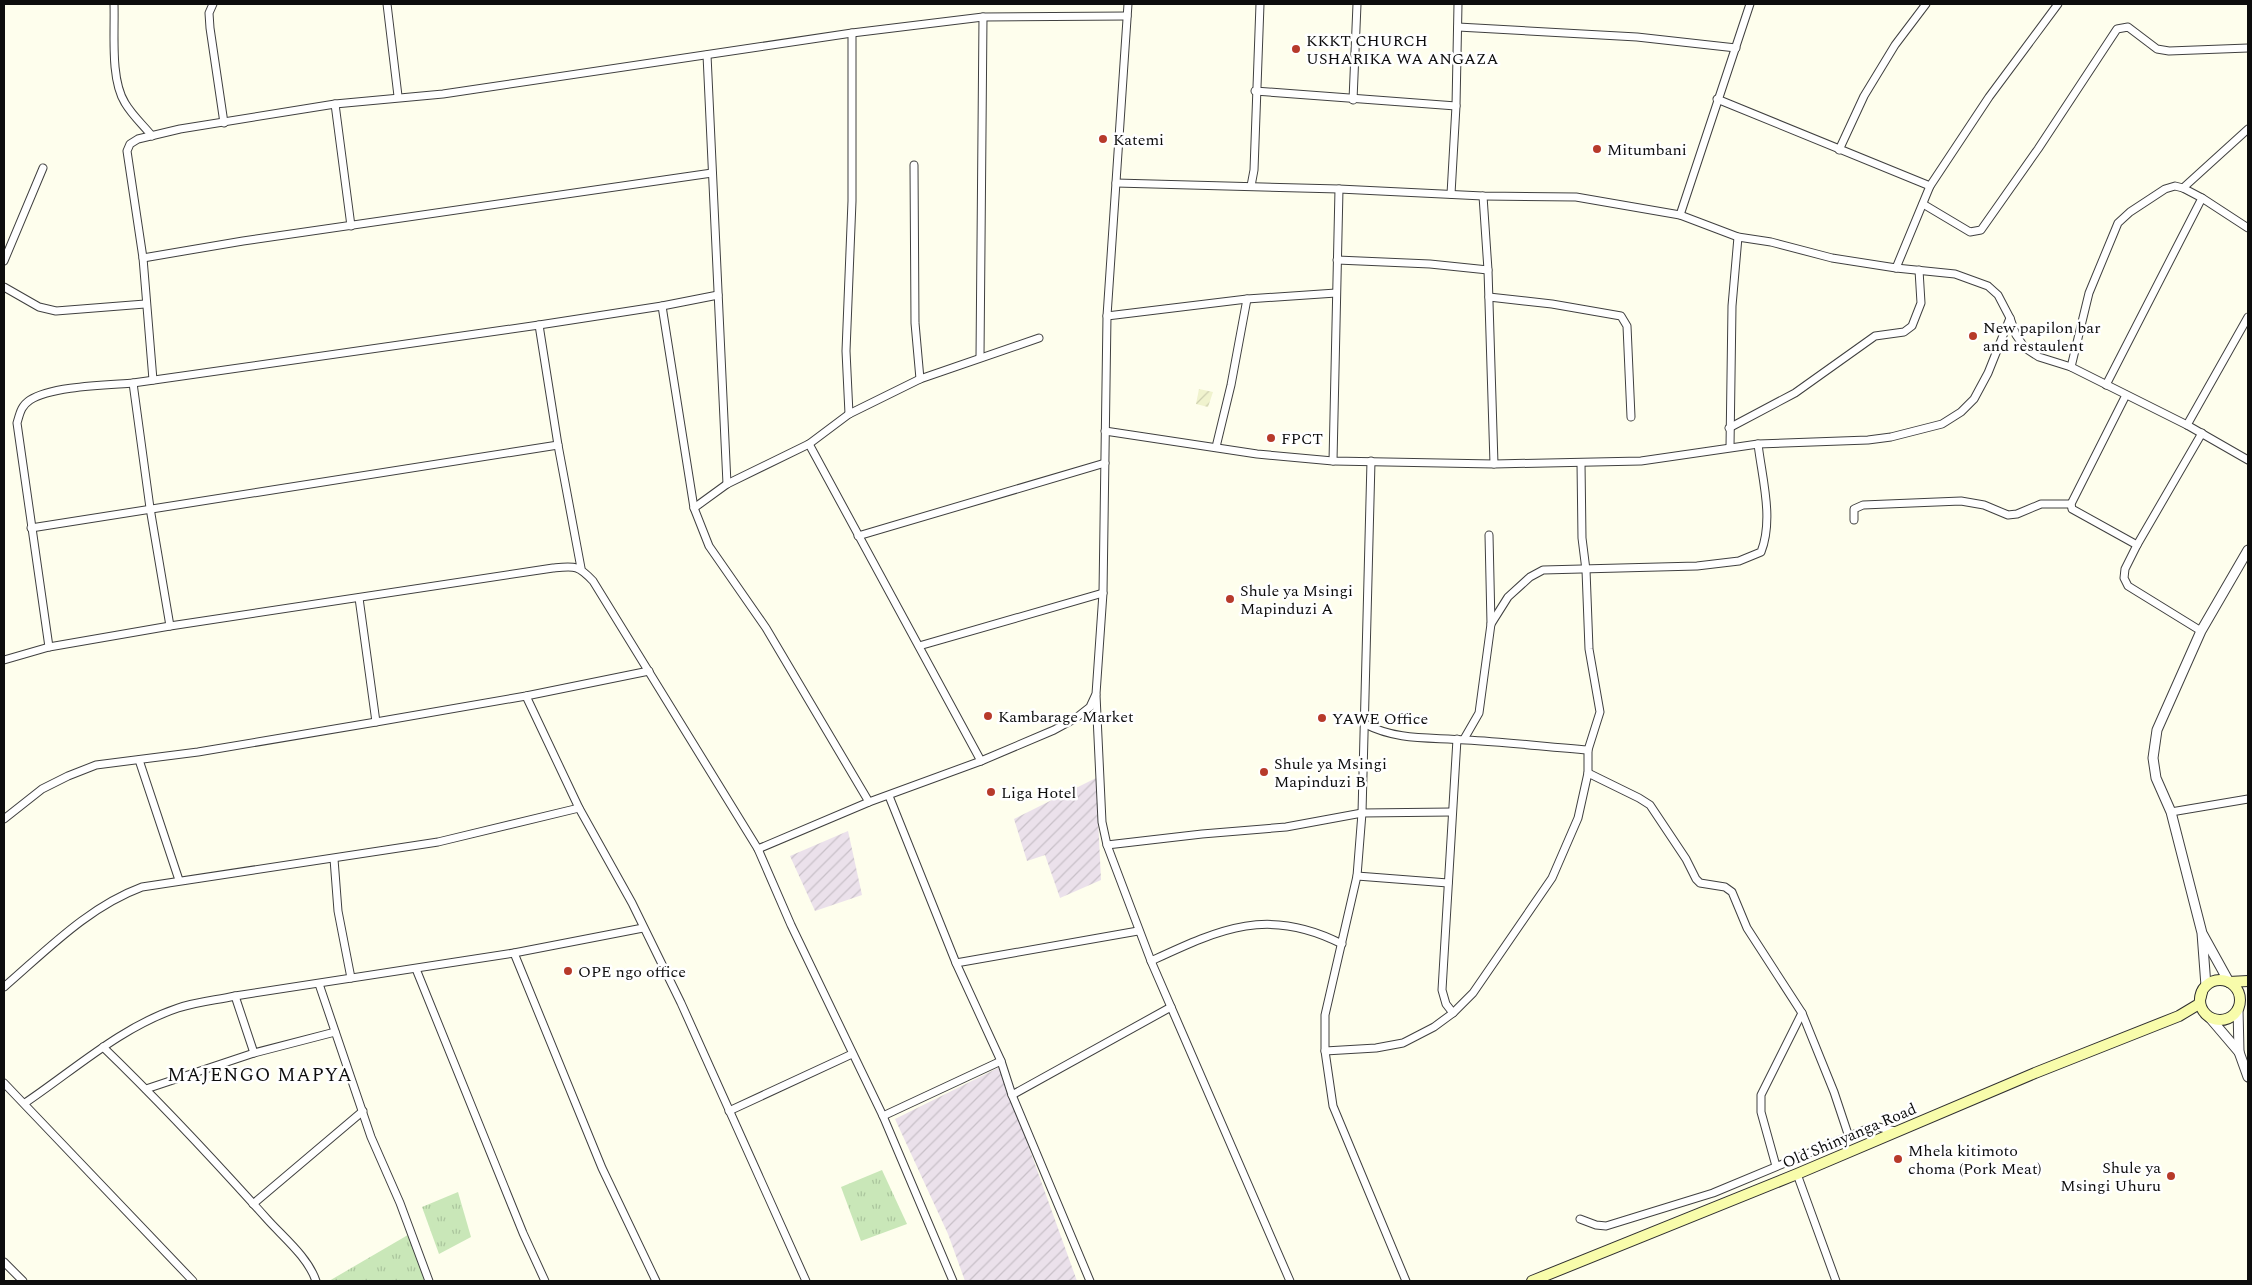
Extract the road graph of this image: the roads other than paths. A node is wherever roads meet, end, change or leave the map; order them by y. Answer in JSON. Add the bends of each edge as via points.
{"nodes":[{"id":1,"x":114,"y":4,"type":"edge"},
{"id":2,"x":213,"y":4,"type":"edge"},
{"id":3,"x":387,"y":4,"type":"edge"},
{"id":4,"x":1128,"y":4,"type":"edge"},
{"id":5,"x":1260,"y":4,"type":"edge"},
{"id":6,"x":1357,"y":4,"type":"edge"},
{"id":7,"x":1458,"y":4,"type":"edge"},
{"id":8,"x":1926,"y":4,"type":"edge"},
{"id":9,"x":2058,"y":4,"type":"edge"},
{"id":10,"x":1748,"y":5,"type":"edge"},
{"id":11,"x":1127,"y":16,"type":"junction"},
{"id":12,"x":983,"y":17,"type":"junction"},
{"id":13,"x":1458,"y":27,"type":"junction"},
{"id":14,"x":852,"y":33,"type":"junction"},
{"id":15,"x":1736,"y":48,"type":"junction"},
{"id":16,"x":2248,"y":48,"type":"edge"},
{"id":17,"x":708,"y":55,"type":"junction"},
{"id":18,"x":1256,"y":91,"type":"junction"},
{"id":19,"x":398,"y":96,"type":"junction"},
{"id":20,"x":1717,"y":99,"type":"junction"},
{"id":21,"x":1353,"y":100,"type":"junction"},
{"id":22,"x":335,"y":104,"type":"junction"},
{"id":23,"x":1456,"y":106,"type":"junction"},
{"id":24,"x":224,"y":123,"type":"junction"},
{"id":25,"x":2248,"y":129,"type":"edge"},
{"id":26,"x":152,"y":136,"type":"junction"},
{"id":27,"x":1839,"y":150,"type":"junction"},
{"id":28,"x":914,"y":165,"type":"dead end"},
{"id":29,"x":43,"y":168,"type":"dead end"},
{"id":30,"x":712,"y":173,"type":"junction"},
{"id":31,"x":1116,"y":183,"type":"junction"},
{"id":32,"x":1251,"y":186,"type":"junction"},
{"id":33,"x":1930,"y":186,"type":"junction"},
{"id":34,"x":2183,"y":188,"type":"junction"},
{"id":35,"x":1339,"y":189,"type":"junction"},
{"id":36,"x":1451,"y":194,"type":"junction"},
{"id":37,"x":1484,"y":196,"type":"junction"},
{"id":38,"x":2202,"y":198,"type":"junction"},
{"id":39,"x":1923,"y":204,"type":"junction"},
{"id":40,"x":1680,"y":215,"type":"junction"},
{"id":41,"x":351,"y":226,"type":"junction"},
{"id":42,"x":2248,"y":228,"type":"edge"},
{"id":43,"x":1738,"y":237,"type":"junction"},
{"id":44,"x":143,"y":258,"type":"junction"},
{"id":45,"x":1337,"y":260,"type":"junction"},
{"id":46,"x":4,"y":261,"type":"edge"},
{"id":47,"x":1896,"y":268,"type":"junction"},
{"id":48,"x":1488,"y":270,"type":"junction"},
{"id":49,"x":1919,"y":270,"type":"junction"},
{"id":50,"x":4,"y":288,"type":"edge"},
{"id":51,"x":1336,"y":293,"type":"junction"},
{"id":52,"x":718,"y":295,"type":"junction"},
{"id":53,"x":1489,"y":297,"type":"junction"},
{"id":54,"x":1247,"y":299,"type":"junction"},
{"id":55,"x":145,"y":304,"type":"junction"},
{"id":56,"x":662,"y":306,"type":"junction"},
{"id":57,"x":1107,"y":316,"type":"junction"},
{"id":58,"x":2248,"y":317,"type":"edge"},
{"id":59,"x":2010,"y":318,"type":"junction"},
{"id":60,"x":539,"y":325,"type":"junction"},
{"id":61,"x":1039,"y":338,"type":"dead end"},
{"id":62,"x":980,"y":357,"type":"junction"},
{"id":63,"x":2071,"y":367,"type":"junction"},
{"id":64,"x":920,"y":379,"type":"junction"},
{"id":65,"x":153,"y":380,"type":"junction"},
{"id":66,"x":133,"y":382,"type":"junction"},
{"id":67,"x":2106,"y":386,"type":"junction"},
{"id":68,"x":2126,"y":395,"type":"junction"},
{"id":69,"x":849,"y":414,"type":"junction"},
{"id":70,"x":1631,"y":418,"type":"dead end"},
{"id":71,"x":2187,"y":425,"type":"junction"},
{"id":72,"x":1729,"y":428,"type":"junction"},
{"id":73,"x":1105,"y":430,"type":"junction"},
{"id":74,"x":2202,"y":433,"type":"junction"},
{"id":75,"x":809,"y":444,"type":"junction"},
{"id":76,"x":1758,"y":444,"type":"junction"},
{"id":77,"x":558,"y":445,"type":"junction"},
{"id":78,"x":1216,"y":447,"type":"junction"},
{"id":79,"x":1730,"y":447,"type":"junction"},
{"id":80,"x":2248,"y":460,"type":"edge"},
{"id":81,"x":1332,"y":461,"type":"junction"},
{"id":82,"x":1371,"y":461,"type":"junction"},
{"id":83,"x":1105,"y":463,"type":"junction"},
{"id":84,"x":1581,"y":463,"type":"junction"},
{"id":85,"x":1494,"y":464,"type":"junction"},
{"id":86,"x":727,"y":484,"type":"junction"},
{"id":87,"x":2071,"y":504,"type":"junction"},
{"id":88,"x":150,"y":508,"type":"junction"},
{"id":89,"x":694,"y":508,"type":"junction"},
{"id":90,"x":1854,"y":520,"type":"dead end"},
{"id":91,"x":31,"y":528,"type":"junction"},
{"id":92,"x":1489,"y":535,"type":"dead end"},
{"id":93,"x":858,"y":536,"type":"junction"},
{"id":94,"x":2137,"y":545,"type":"junction"},
{"id":95,"x":2248,"y":550,"type":"edge"},
{"id":96,"x":2245,"y":564,"type":"edge"},
{"id":97,"x":581,"y":568,"type":"junction"},
{"id":98,"x":1586,"y":570,"type":"junction"},
{"id":99,"x":1103,"y":593,"type":"junction"},
{"id":100,"x":359,"y":598,"type":"junction"},
{"id":101,"x":1491,"y":624,"type":"junction"},
{"id":102,"x":170,"y":626,"type":"junction"},
{"id":103,"x":2201,"y":631,"type":"junction"},
{"id":104,"x":919,"y":646,"type":"junction"},
{"id":105,"x":49,"y":647,"type":"junction"},
{"id":106,"x":4,"y":660,"type":"edge"},
{"id":107,"x":649,"y":671,"type":"junction"},
{"id":108,"x":1096,"y":694,"type":"junction"},
{"id":109,"x":526,"y":696,"type":"junction"},
{"id":110,"x":376,"y":722,"type":"junction"},
{"id":111,"x":1365,"y":724,"type":"junction"},
{"id":112,"x":1460,"y":739,"type":"junction"},
{"id":113,"x":1588,"y":750,"type":"junction"},
{"id":114,"x":139,"y":760,"type":"junction"},
{"id":115,"x":981,"y":761,"type":"junction"},
{"id":116,"x":1588,"y":773,"type":"junction"},
{"id":117,"x":889,"y":796,"type":"junction"},
{"id":118,"x":2248,"y":799,"type":"edge"},
{"id":119,"x":868,"y":802,"type":"junction"},
{"id":120,"x":579,"y":808,"type":"junction"},
{"id":121,"x":1452,"y":812,"type":"junction"},
{"id":122,"x":2171,"y":812,"type":"junction"},
{"id":123,"x":1362,"y":813,"type":"junction"},
{"id":124,"x":4,"y":819,"type":"edge"},
{"id":125,"x":1107,"y":845,"type":"junction"},
{"id":126,"x":758,"y":849,"type":"junction"},
{"id":127,"x":334,"y":859,"type":"junction"},
{"id":128,"x":1357,"y":876,"type":"junction"},
{"id":129,"x":179,"y":880,"type":"junction"},
{"id":130,"x":1448,"y":883,"type":"junction"},
{"id":131,"x":643,"y":928,"type":"junction"},
{"id":132,"x":1138,"y":931,"type":"junction"},
{"id":133,"x":2202,"y":933,"type":"junction"},
{"id":134,"x":1342,"y":944,"type":"junction"},
{"id":135,"x":514,"y":953,"type":"junction"},
{"id":136,"x":1151,"y":961,"type":"junction"},
{"id":137,"x":956,"y":963,"type":"junction"},
{"id":138,"x":416,"y":969,"type":"junction"},
{"id":139,"x":351,"y":978,"type":"junction"},
{"id":140,"x":2248,"y":980,"type":"edge"},
{"id":141,"x":2229,"y":982,"type":"junction"},
{"id":142,"x":319,"y":984,"type":"junction"},
{"id":143,"x":4,"y":986,"type":"edge"},
{"id":144,"x":2204,"y":989,"type":"junction"},
{"id":145,"x":235,"y":996,"type":"junction"},
{"id":146,"x":2248,"y":1000,"type":"edge"},
{"id":147,"x":1171,"y":1007,"type":"junction"},
{"id":148,"x":2238,"y":1008,"type":"junction"},
{"id":149,"x":1453,"y":1013,"type":"junction"},
{"id":150,"x":1802,"y":1013,"type":"junction"},
{"id":151,"x":2178,"y":1016,"type":"junction"},
{"id":152,"x":2210,"y":1018,"type":"junction"},
{"id":153,"x":335,"y":1032,"type":"junction"},
{"id":154,"x":103,"y":1047,"type":"junction"},
{"id":155,"x":1325,"y":1051,"type":"junction"},
{"id":156,"x":2238,"y":1052,"type":"junction"},
{"id":157,"x":254,"y":1053,"type":"junction"},
{"id":158,"x":852,"y":1054,"type":"junction"},
{"id":159,"x":1001,"y":1062,"type":"junction"},
{"id":160,"x":2248,"y":1077,"type":"edge"},
{"id":161,"x":4,"y":1083,"type":"edge"},
{"id":162,"x":146,"y":1089,"type":"junction"},
{"id":163,"x":1012,"y":1095,"type":"junction"},
{"id":164,"x":25,"y":1103,"type":"junction"},
{"id":165,"x":363,"y":1111,"type":"junction"},
{"id":166,"x":729,"y":1111,"type":"junction"},
{"id":167,"x":883,"y":1116,"type":"junction"},
{"id":168,"x":1895,"y":1131,"type":"junction"},
{"id":169,"x":1849,"y":1137,"type":"junction"},
{"id":170,"x":1776,"y":1166,"type":"junction"},
{"id":171,"x":1797,"y":1174,"type":"junction"},
{"id":172,"x":253,"y":1204,"type":"junction"},
{"id":173,"x":1580,"y":1219,"type":"dead end"},
{"id":174,"x":4,"y":1262,"type":"edge"},
{"id":175,"x":23,"y":1281,"type":"edge"},
{"id":176,"x":193,"y":1281,"type":"edge"},
{"id":177,"x":316,"y":1281,"type":"edge"},
{"id":178,"x":429,"y":1281,"type":"edge"},
{"id":179,"x":545,"y":1281,"type":"edge"},
{"id":180,"x":656,"y":1281,"type":"edge"},
{"id":181,"x":806,"y":1281,"type":"edge"},
{"id":182,"x":953,"y":1281,"type":"edge"},
{"id":183,"x":1090,"y":1281,"type":"edge"},
{"id":184,"x":1290,"y":1281,"type":"edge"},
{"id":185,"x":1406,"y":1281,"type":"edge"},
{"id":186,"x":1532,"y":1281,"type":"edge"},
{"id":187,"x":1836,"y":1281,"type":"edge"}],
"edges":[{"from":1,"to":26,"type":"street","via":[[119,88],[124,102]]},
{"from":2,"to":24,"type":"street","via":[[209,13],[210,28]]},
{"from":3,"to":19,"type":"street"},
{"from":4,"to":11,"type":"street"},
{"from":5,"to":18,"type":"street"},
{"from":6,"to":21,"type":"street"},
{"from":7,"to":13,"type":"street"},
{"from":8,"to":27,"type":"street","via":[[1895,45],[1864,96]]},
{"from":9,"to":33,"type":"street"},
{"from":10,"to":15,"type":"street"},
{"from":11,"to":12,"type":"street"},
{"from":11,"to":31,"type":"street"},
{"from":12,"to":14,"type":"street"},
{"from":12,"to":62,"type":"street"},
{"from":13,"to":15,"type":"street","via":[[1637,37]]},
{"from":13,"to":23,"type":"street"},
{"from":14,"to":17,"type":"street"},
{"from":14,"to":69,"type":"street","via":[[852,201],[846,350]]},
{"from":15,"to":20,"type":"street"},
{"from":16,"to":39,"type":"street","via":[[2169,51],[2158,49],[2128,27],[2117,29],[1981,230],[1970,232]]},
{"from":17,"to":19,"type":"street","via":[[443,94]]},
{"from":17,"to":30,"type":"street"},
{"from":18,"to":21,"type":"street"},
{"from":18,"to":32,"type":"street"},
{"from":19,"to":22,"type":"street"},
{"from":20,"to":27,"type":"street"},
{"from":20,"to":40,"type":"street"},
{"from":21,"to":23,"type":"street"},
{"from":22,"to":24,"type":"street"},
{"from":22,"to":41,"type":"street"},
{"from":23,"to":36,"type":"street"},
{"from":24,"to":26,"type":"street"},
{"from":25,"to":34,"type":"street"},
{"from":26,"to":44,"type":"street","via":[[138,139],[130,144],[127,151]]},
{"from":27,"to":33,"type":"street"},
{"from":28,"to":64,"type":"street","via":[[915,323]]},
{"from":29,"to":46,"type":"street"},
{"from":30,"to":41,"type":"street"},
{"from":30,"to":52,"type":"street"},
{"from":31,"to":32,"type":"street"},
{"from":31,"to":57,"type":"street"},
{"from":32,"to":35,"type":"street"},
{"from":33,"to":39,"type":"street"},
{"from":34,"to":38,"type":"street"},
{"from":34,"to":63,"type":"street","via":[[2165,189],[2118,223],[2089,293]]},
{"from":35,"to":36,"type":"street"},
{"from":35,"to":45,"type":"street"},
{"from":36,"to":37,"type":"street"},
{"from":37,"to":40,"type":"street","via":[[1576,197]]},
{"from":37,"to":48,"type":"street"},
{"from":38,"to":42,"type":"street"},
{"from":38,"to":67,"type":"street"},
{"from":39,"to":47,"type":"street"},
{"from":40,"to":43,"type":"street"},
{"from":41,"to":44,"type":"street"},
{"from":43,"to":47,"type":"street","via":[[1832,258]]},
{"from":43,"to":72,"type":"street","via":[[1732,306]]},
{"from":44,"to":55,"type":"street"},
{"from":45,"to":48,"type":"street"},
{"from":45,"to":51,"type":"street"},
{"from":47,"to":49,"type":"street"},
{"from":48,"to":53,"type":"street"},
{"from":49,"to":59,"type":"street","via":[[1955,274],[1988,286],[1998,295]]},
{"from":49,"to":72,"type":"street","via":[[1921,303],[1912,326],[1904,332],[1876,336],[1795,393]]},
{"from":50,"to":55,"type":"street","via":[[39,307],[56,310]]},
{"from":51,"to":54,"type":"street"},
{"from":51,"to":81,"type":"street"},
{"from":52,"to":56,"type":"street"},
{"from":52,"to":86,"type":"street"},
{"from":53,"to":70,"type":"street","via":[[1621,316],[1627,326]]},
{"from":53,"to":85,"type":"street"},
{"from":54,"to":57,"type":"street"},
{"from":54,"to":78,"type":"street"},
{"from":55,"to":65,"type":"street"},
{"from":56,"to":60,"type":"street"},
{"from":56,"to":89,"type":"street"},
{"from":57,"to":73,"type":"street"},
{"from":58,"to":71,"type":"street"},
{"from":59,"to":63,"type":"street","via":[[2025,348],[2039,357]]},
{"from":59,"to":76,"type":"street","via":[[1974,399],[1942,424],[1868,440]]},
{"from":60,"to":65,"type":"street"},
{"from":60,"to":77,"type":"street"},
{"from":61,"to":62,"type":"street"},
{"from":62,"to":64,"type":"street"},
{"from":63,"to":67,"type":"street"},
{"from":64,"to":69,"type":"street"},
{"from":65,"to":66,"type":"street"},
{"from":66,"to":88,"type":"street"},
{"from":66,"to":91,"type":"street","via":[[46,394],[30,400],[21,408],[17,423]]},
{"from":67,"to":68,"type":"street"},
{"from":68,"to":71,"type":"street"},
{"from":68,"to":87,"type":"street"},
{"from":69,"to":75,"type":"street"},
{"from":71,"to":74,"type":"street"},
{"from":72,"to":79,"type":"street"},
{"from":73,"to":78,"type":"street"},
{"from":73,"to":83,"type":"street"},
{"from":74,"to":80,"type":"street"},
{"from":74,"to":94,"type":"street"},
{"from":75,"to":86,"type":"street"},
{"from":75,"to":93,"type":"street"},
{"from":76,"to":79,"type":"street"},
{"from":76,"to":98,"type":"street","via":[[1767,517],[1761,552],[1739,561],[1714,564]]},
{"from":77,"to":88,"type":"street"},
{"from":77,"to":97,"type":"street"},
{"from":78,"to":81,"type":"street"},
{"from":79,"to":84,"type":"street","via":[[1641,461]]},
{"from":81,"to":82,"type":"street"},
{"from":82,"to":85,"type":"street"},
{"from":82,"to":111,"type":"street"},
{"from":83,"to":93,"type":"street"},
{"from":83,"to":99,"type":"street"},
{"from":84,"to":85,"type":"street"},
{"from":84,"to":98,"type":"street","via":[[1582,538]]},
{"from":86,"to":89,"type":"street"},
{"from":87,"to":90,"type":"street","via":[[2042,504],[2008,515],[1984,505],[1961,501],[1863,504],[1854,509]]},
{"from":87,"to":94,"type":"street","via":[[2072,509]]},
{"from":88,"to":91,"type":"street"},
{"from":88,"to":102,"type":"street"},
{"from":89,"to":119,"type":"street","via":[[709,546],[766,628]]},
{"from":91,"to":105,"type":"street"},
{"from":92,"to":101,"type":"street"},
{"from":93,"to":104,"type":"street"},
{"from":94,"to":103,"type":"street","via":[[2124,578],[2128,586]]},
{"from":95,"to":96,"type":"street"},
{"from":96,"to":103,"type":"street"},
{"from":97,"to":100,"type":"street","via":[[562,567]]},
{"from":97,"to":107,"type":"street","via":[[593,581]]},
{"from":98,"to":101,"type":"street","via":[[1543,570],[1530,577],[1508,597]]},
{"from":98,"to":113,"type":"street","via":[[1589,649],[1600,712]]},
{"from":99,"to":104,"type":"street"},
{"from":99,"to":108,"type":"street"},
{"from":100,"to":102,"type":"street"},
{"from":100,"to":110,"type":"street"},
{"from":101,"to":112,"type":"street","via":[[1479,713]]},
{"from":102,"to":105,"type":"street"},
{"from":103,"to":122,"type":"street","via":[[2157,730],[2154,745],[2156,778]]},
{"from":104,"to":115,"type":"street"},
{"from":105,"to":106,"type":"street"},
{"from":107,"to":109,"type":"street"},
{"from":107,"to":126,"type":"street"},
{"from":108,"to":115,"type":"street","via":[[1090,707],[1076,718]]},
{"from":108,"to":125,"type":"street","via":[[1102,822]]},
{"from":109,"to":110,"type":"street"},
{"from":109,"to":120,"type":"street"},
{"from":110,"to":114,"type":"street"},
{"from":111,"to":112,"type":"street","via":[[1394,736]]},
{"from":111,"to":123,"type":"street"},
{"from":112,"to":113,"type":"street"},
{"from":112,"to":121,"type":"street"},
{"from":113,"to":116,"type":"street"},
{"from":114,"to":124,"type":"street","via":[[96,765],[68,776],[42,789]]},
{"from":114,"to":129,"type":"street"},
{"from":115,"to":117,"type":"street"},
{"from":116,"to":149,"type":"street","via":[[1578,818],[1552,878],[1473,993]]},
{"from":116,"to":150,"type":"street","via":[[1650,805],[1696,879],[1732,892],[1747,928]]},
{"from":117,"to":119,"type":"street"},
{"from":117,"to":137,"type":"street"},
{"from":118,"to":122,"type":"street"},
{"from":119,"to":126,"type":"street"},
{"from":120,"to":127,"type":"street","via":[[438,842]]},
{"from":120,"to":131,"type":"street"},
{"from":121,"to":123,"type":"street"},
{"from":121,"to":130,"type":"street"},
{"from":122,"to":133,"type":"street"},
{"from":123,"to":125,"type":"street","via":[[1286,827]]},
{"from":123,"to":128,"type":"street"},
{"from":125,"to":132,"type":"street"},
{"from":126,"to":158,"type":"street"},
{"from":127,"to":129,"type":"street"},
{"from":127,"to":139,"type":"street","via":[[338,911]]},
{"from":128,"to":130,"type":"street"},
{"from":128,"to":134,"type":"street"},
{"from":129,"to":143,"type":"street","via":[[142,887],[98,908]]},
{"from":130,"to":149,"type":"street","via":[[1442,990]]},
{"from":131,"to":135,"type":"street"},
{"from":131,"to":166,"type":"street"},
{"from":132,"to":136,"type":"street"},
{"from":132,"to":137,"type":"street"},
{"from":133,"to":141,"type":"street"},
{"from":133,"to":144,"type":"street"},
{"from":134,"to":136,"type":"street","via":[[1298,926],[1256,923],[1193,941]]},
{"from":134,"to":155,"type":"street","via":[[1325,1015]]},
{"from":135,"to":138,"type":"street"},
{"from":135,"to":180,"type":"street","via":[[602,1168]]},
{"from":136,"to":147,"type":"street"},
{"from":137,"to":159,"type":"street"},
{"from":138,"to":139,"type":"street"},
{"from":138,"to":179,"type":"street"},
{"from":139,"to":142,"type":"street"},
{"from":140,"to":141,"type":"main road"},
{"from":141,"to":144,"type":"main road","via":[[2213,981]]},
{"from":141,"to":148,"type":"main road","via":[[2238,993]]},
{"from":142,"to":145,"type":"street"},
{"from":142,"to":153,"type":"street"},
{"from":144,"to":151,"type":"main road","name":"Old Shinyanga Road","via":[[2199,1004]]},
{"from":144,"to":152,"type":"main road","via":[[2201,1006]]},
{"from":145,"to":154,"type":"street","via":[[180,1007]]},
{"from":145,"to":157,"type":"street"},
{"from":146,"to":148,"type":"main road","name":"Old Shinyanga Road"},
{"from":147,"to":163,"type":"street"},
{"from":147,"to":184,"type":"street"},
{"from":148,"to":152,"type":"main road","name":"Old Shinyanga Road","via":[[2226,1019]]},
{"from":148,"to":156,"type":"street"},
{"from":149,"to":155,"type":"street","via":[[1403,1043]]},
{"from":150,"to":169,"type":"street"},
{"from":150,"to":170,"type":"street","via":[[1761,1095],[1760,1112]]},
{"from":151,"to":152,"type":"main road","name":"Old Shinyanga Road"},
{"from":151,"to":168,"type":"main road","name":"Old Shinyanga Road"},
{"from":152,"to":156,"type":"street"},
{"from":153,"to":157,"type":"street"},
{"from":153,"to":165,"type":"street"},
{"from":154,"to":162,"type":"street"},
{"from":154,"to":164,"type":"street"},
{"from":155,"to":185,"type":"street","via":[[1333,1106]]},
{"from":156,"to":160,"type":"street"},
{"from":157,"to":162,"type":"street"},
{"from":158,"to":166,"type":"street"},
{"from":158,"to":167,"type":"street"},
{"from":159,"to":163,"type":"street"},
{"from":159,"to":167,"type":"street"},
{"from":161,"to":164,"type":"street"},
{"from":162,"to":172,"type":"street"},
{"from":163,"to":183,"type":"street"},
{"from":164,"to":176,"type":"street"},
{"from":165,"to":172,"type":"street"},
{"from":165,"to":178,"type":"street"},
{"from":166,"to":181,"type":"street"},
{"from":167,"to":182,"type":"street"},
{"from":168,"to":169,"type":"street","via":[[1878,1127]]},
{"from":168,"to":171,"type":"main road","name":"Old Shinyanga Road"},
{"from":169,"to":170,"type":"street"},
{"from":170,"to":173,"type":"street","via":[[1713,1193],[1606,1226]]},
{"from":171,"to":186,"type":"main road","name":"Old Shinyanga Road"},
{"from":171,"to":187,"type":"street"},
{"from":172,"to":177,"type":"street","via":[[308,1264]]},
{"from":174,"to":175,"type":"street"}]}
